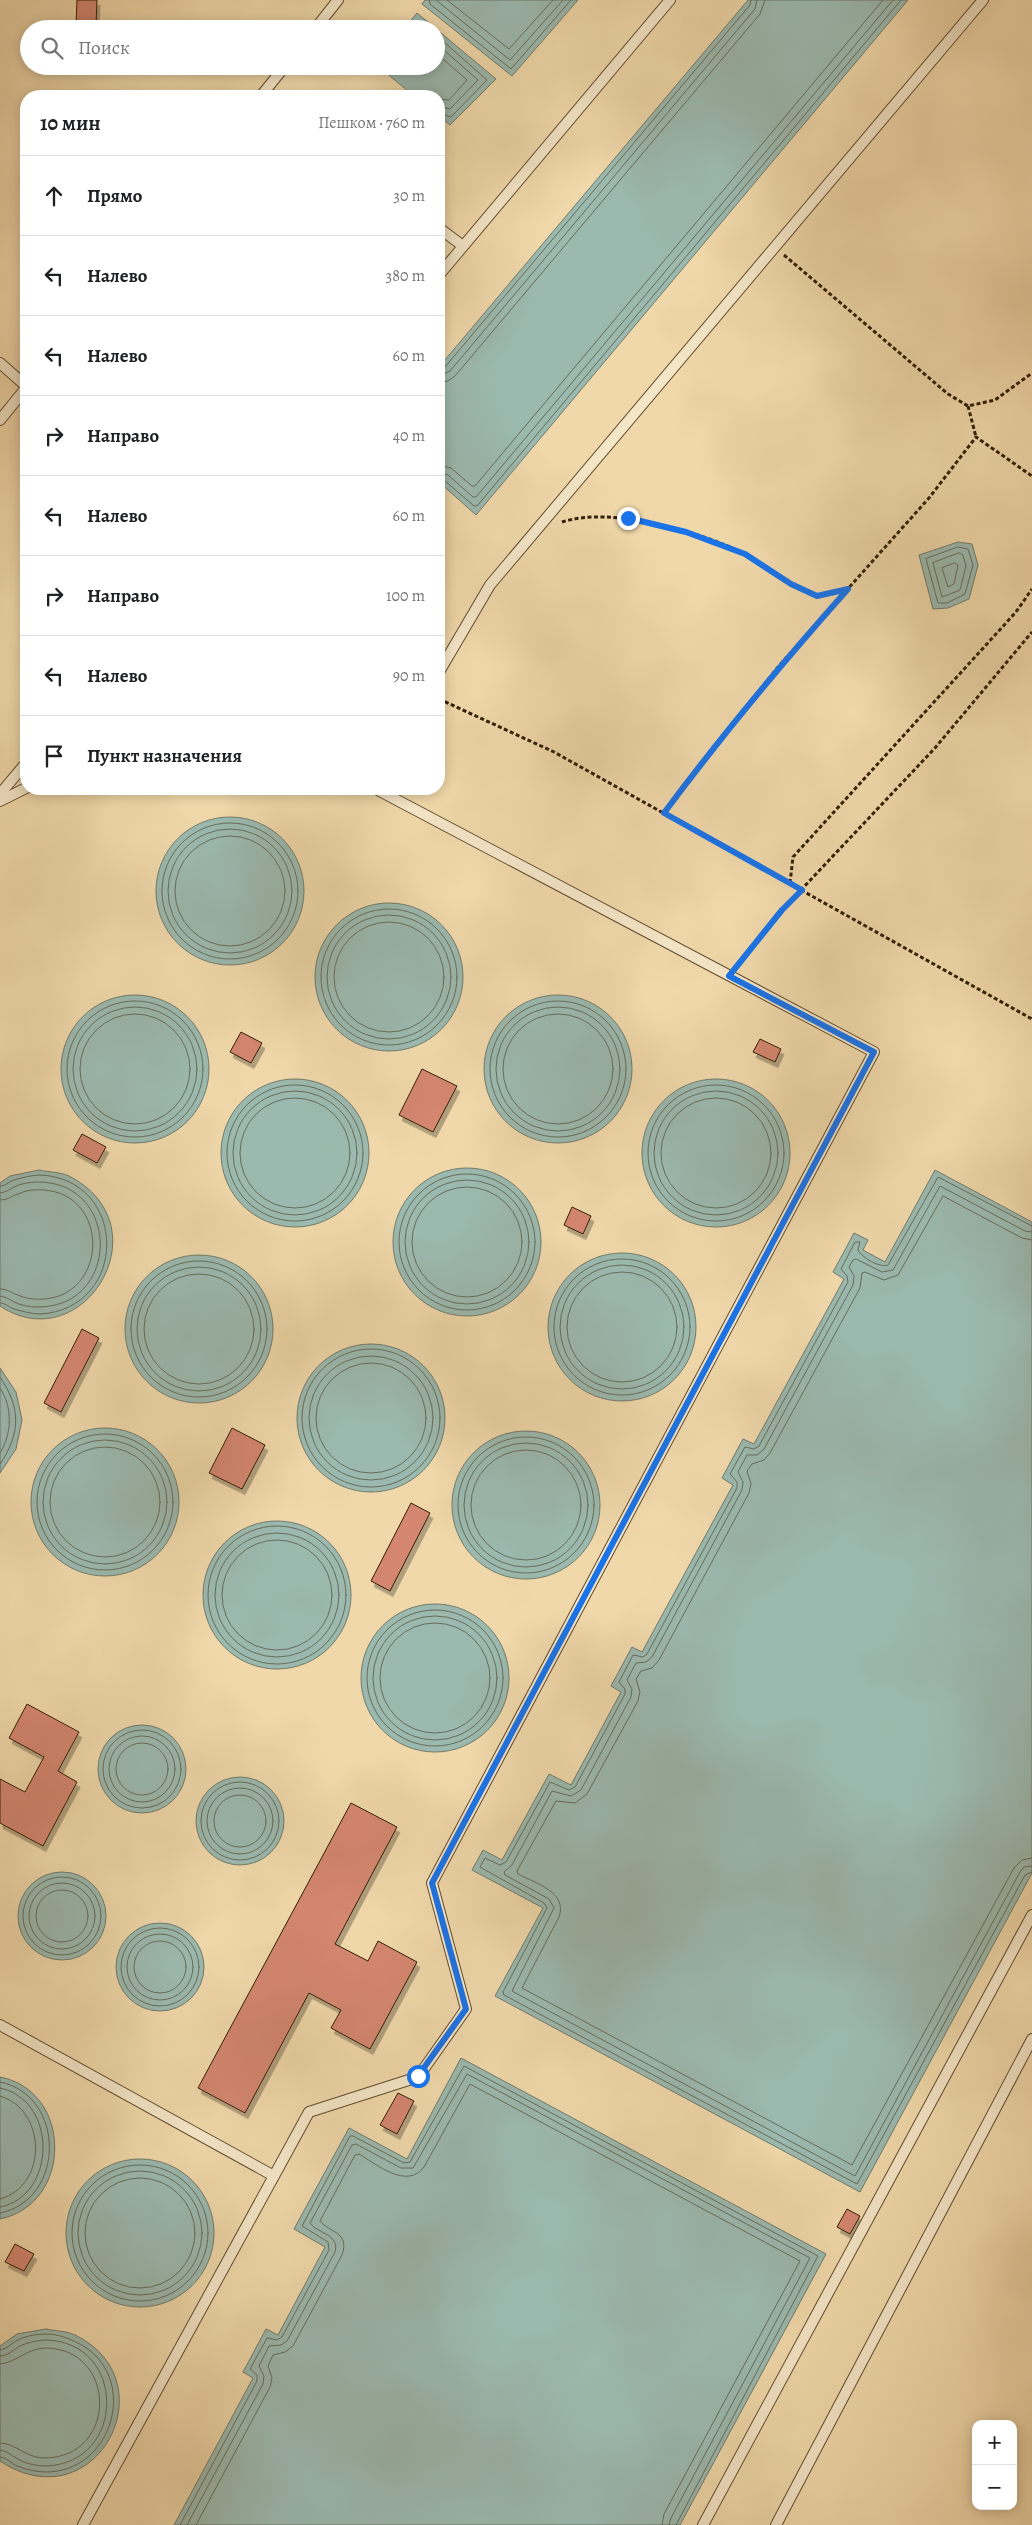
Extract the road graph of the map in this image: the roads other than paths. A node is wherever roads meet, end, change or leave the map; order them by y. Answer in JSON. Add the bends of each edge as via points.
{"nodes":[{"id":1,"x":338,"y":0,"type":"edge"},
{"id":2,"x":670,"y":0,"type":"edge"},
{"id":3,"x":982,"y":0,"type":"edge"},
{"id":4,"x":322,"y":20,"type":"edge"},
{"id":5,"x":279,"y":75,"type":"edge"},
{"id":6,"x":268,"y":90,"type":"edge"},
{"id":7,"x":445,"y":232,"type":"edge"},
{"id":8,"x":463,"y":246,"type":"junction"},
{"id":9,"x":445,"y":268,"type":"edge"},
{"id":10,"x":0,"y":363,"type":"edge"},
{"id":11,"x":20,"y":381,"type":"edge"},
{"id":12,"x":20,"y":395,"type":"edge"},
{"id":13,"x":0,"y":420,"type":"edge"},
{"id":14,"x":445,"y":662,"type":"edge"},
{"id":15,"x":20,"y":770,"type":"edge"},
{"id":16,"x":20,"y":791,"type":"edge"},
{"id":17,"x":0,"y":794,"type":"edge"},
{"id":18,"x":387,"y":795,"type":"edge"},
{"id":19,"x":0,"y":800,"type":"edge"},
{"id":20,"x":1032,"y":1915,"type":"edge"},
{"id":21,"x":0,"y":2025,"type":"edge"},
{"id":22,"x":1032,"y":2039,"type":"edge"},
{"id":23,"x":274,"y":2176,"type":"junction"},
{"id":24,"x":83,"y":2525,"type":"edge"},
{"id":25,"x":703,"y":2525,"type":"edge"},
{"id":26,"x":776,"y":2525,"type":"edge"}],
"edges":[{"from":1,"to":4,"type":"lane"},
{"from":2,"to":8,"type":"lane"},
{"from":3,"to":14,"type":"lane","via":[[490,585]]},
{"from":5,"to":6,"type":"lane"},
{"from":7,"to":8,"type":"lane"},
{"from":8,"to":9,"type":"lane"},
{"from":10,"to":11,"type":"lane"},
{"from":12,"to":13,"type":"lane"},
{"from":15,"to":17,"type":"lane"},
{"from":16,"to":19,"type":"lane"},
{"from":18,"to":23,"type":"lane","via":[[874,1052],[432,1883],[466,2009],[418,2076],[309,2112]]},
{"from":20,"to":25,"type":"lane"},
{"from":21,"to":23,"type":"lane"},
{"from":22,"to":26,"type":"lane"},
{"from":23,"to":24,"type":"lane"}]}
